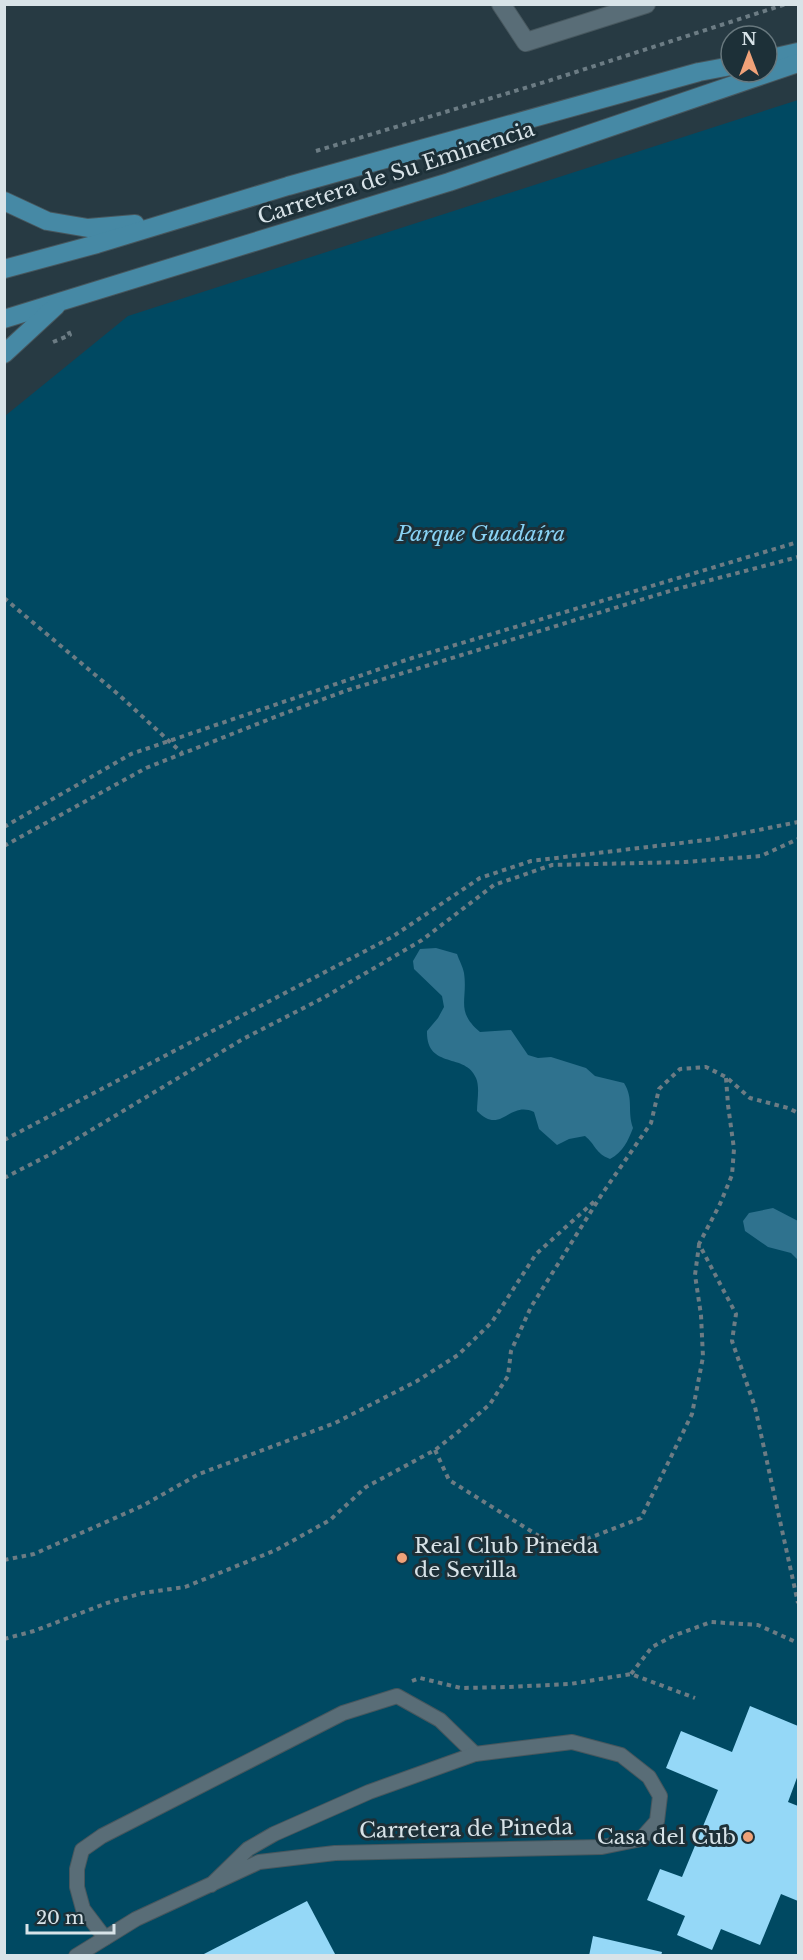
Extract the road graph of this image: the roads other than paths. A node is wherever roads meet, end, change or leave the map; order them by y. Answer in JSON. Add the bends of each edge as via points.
{"nodes":[{"id":1,"x":501,"y":4,"type":"edge"},
{"id":2,"x":646,"y":4,"type":"edge"},
{"id":3,"x":798,"y":52,"type":"edge"},
{"id":4,"x":779,"y":56,"type":"edge"},
{"id":5,"x":798,"y":63,"type":"edge"},
{"id":6,"x":719,"y":68,"type":"edge"},
{"id":7,"x":4,"y":201,"type":"edge"},
{"id":8,"x":170,"y":222,"type":"junction"},
{"id":9,"x":4,"y":269,"type":"edge"},
{"id":10,"x":59,"y":302,"type":"junction"},
{"id":11,"x":4,"y":319,"type":"edge"},
{"id":12,"x":4,"y":354,"type":"edge"},
{"id":13,"x":475,"y":1754,"type":"junction"},
{"id":14,"x":211,"y":1885,"type":"junction"},
{"id":15,"x":105,"y":1938,"type":"junction"},
{"id":16,"x":76,"y":1956,"type":"edge"}],
"edges":[{"from":1,"to":2,"type":"street","via":[[526,42]]},
{"from":3,"to":4,"type":"main road"},
{"from":5,"to":10,"type":"main road","name":"Carretera de Su Eminencia","via":[[449,182]]},
{"from":6,"to":8,"type":"main road","name":"Carretera de Su Eminencia"},
{"from":7,"to":8,"type":"main road","via":[[47,221],[88,228]]},
{"from":8,"to":9,"type":"main road","name":"Carretera de Su Eminencia"},
{"from":10,"to":11,"type":"main road","name":"Carretera de Su Eminencia"},
{"from":10,"to":12,"type":"main road"},
{"from":13,"to":14,"type":"lane","name":"Carretera de Pineda","via":[[369,1792],[274,1834],[248,1849]]},
{"from":13,"to":14,"type":"lane","name":"Carretera de Pineda","via":[[572,1742],[621,1755],[649,1777],[660,1796],[657,1821],[641,1839],[602,1847],[335,1853],[259,1862]]},
{"from":13,"to":15,"type":"lane","via":[[440,1720],[397,1696],[343,1713],[102,1836],[82,1850],[77,1887],[83,1909]]},
{"from":14,"to":15,"type":"lane","name":"Carretera de Pineda","via":[[136,1919]]},
{"from":15,"to":16,"type":"lane","name":"Carretera de Pineda"}]}
